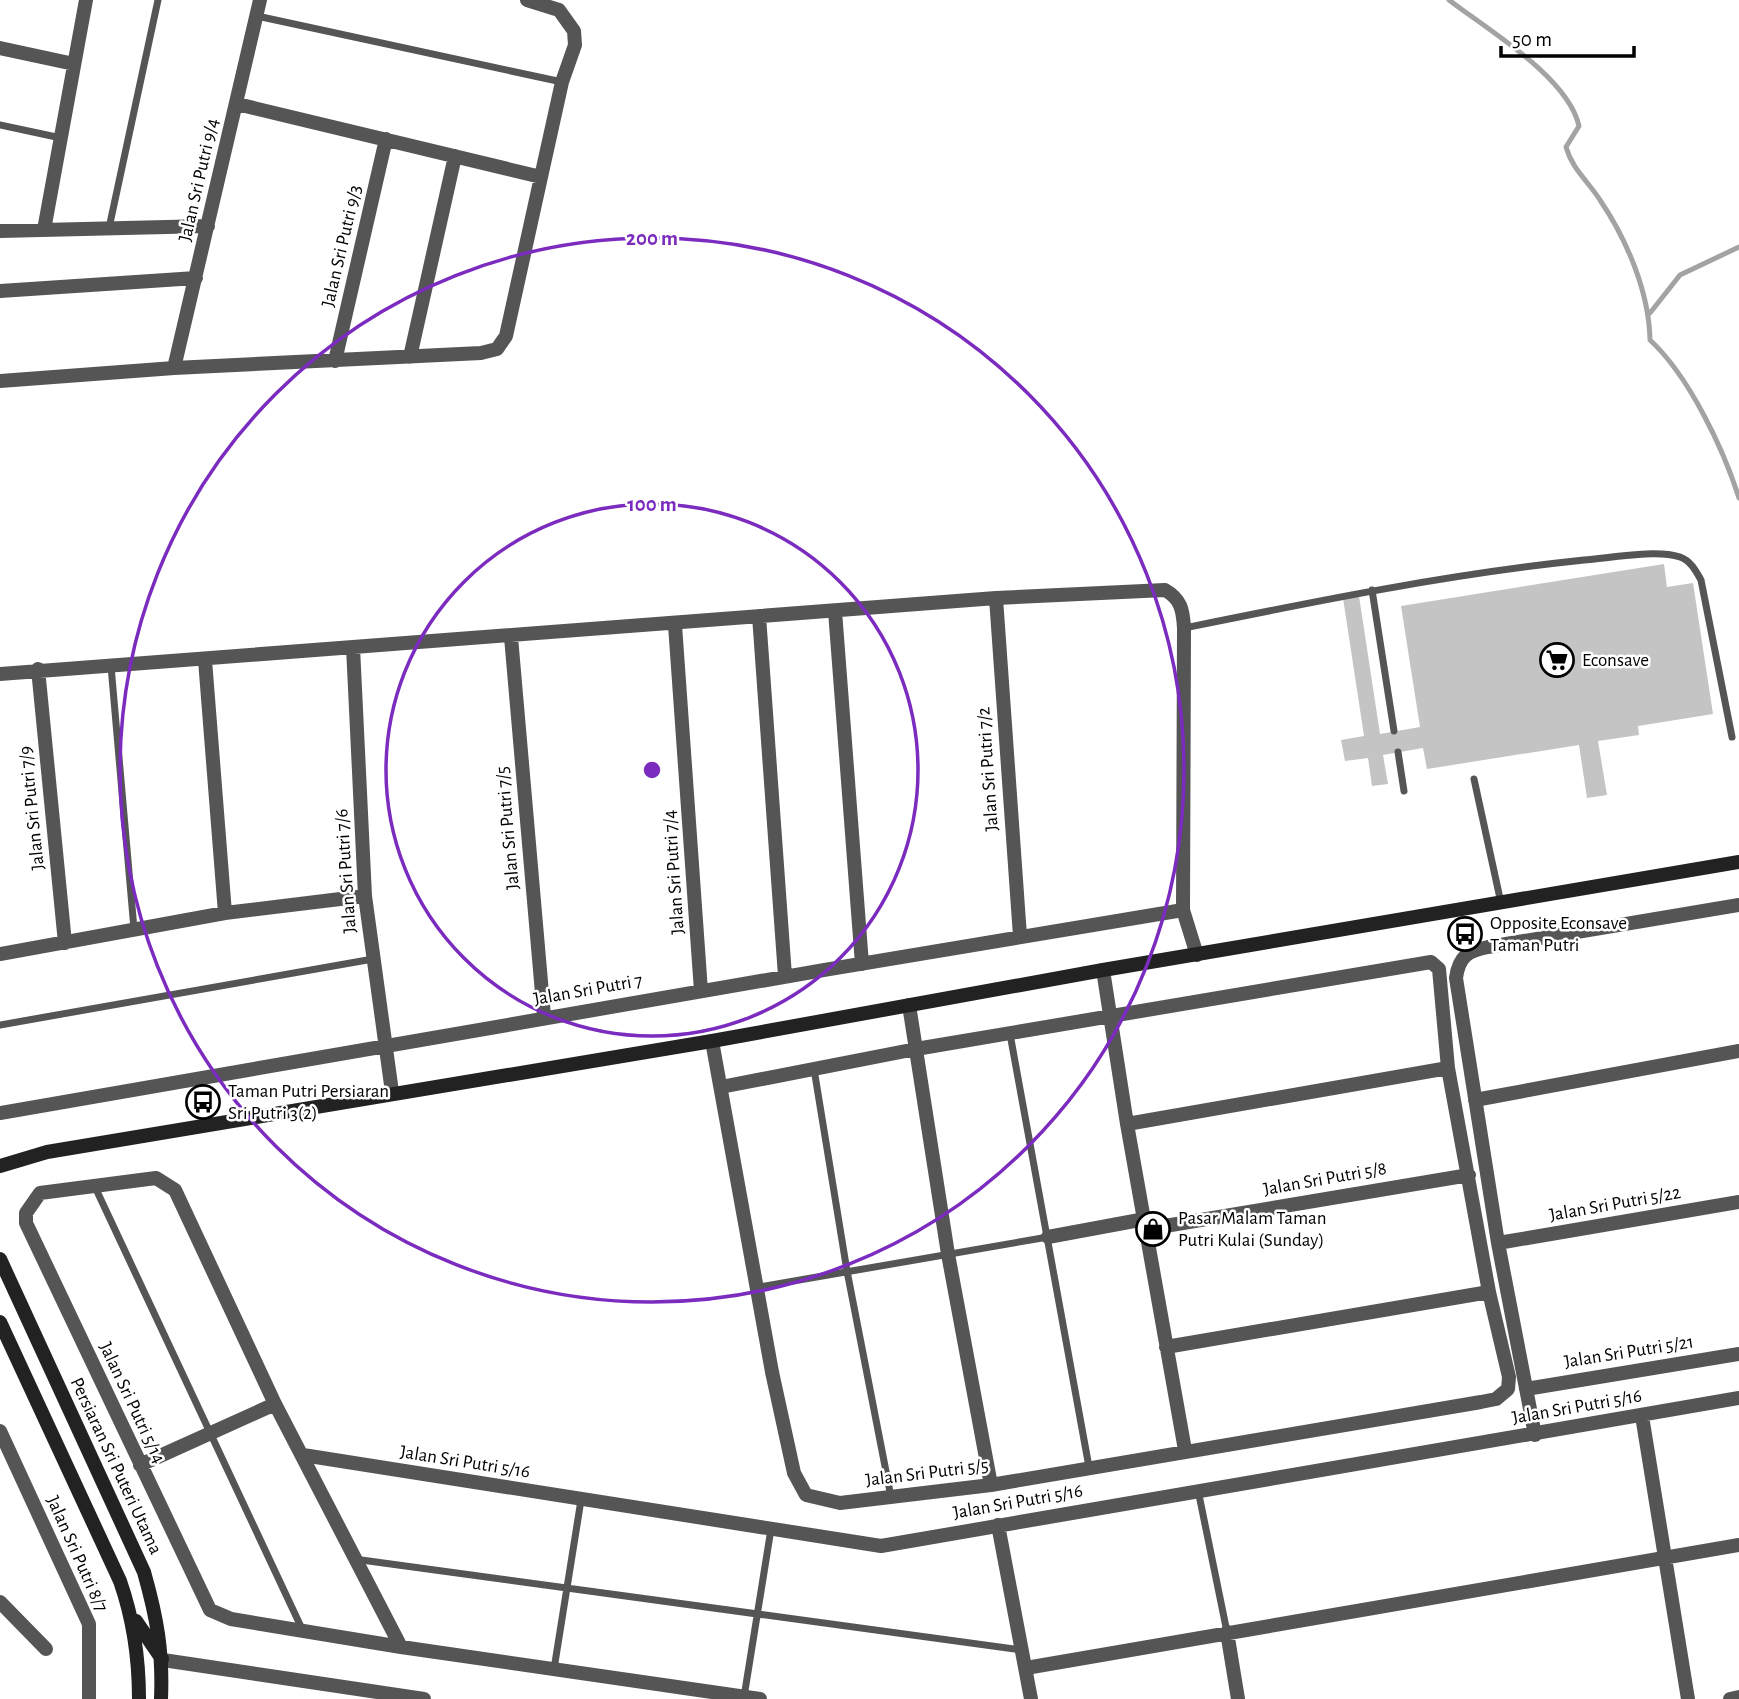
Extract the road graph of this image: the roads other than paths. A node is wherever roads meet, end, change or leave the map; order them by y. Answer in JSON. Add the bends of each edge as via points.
{"nodes":[{"id":1,"x":86,"y":0,"type":"edge"},
{"id":2,"x":159,"y":0,"type":"edge"},
{"id":3,"x":260,"y":0,"type":"edge"},
{"id":4,"x":527,"y":0,"type":"edge"},
{"id":5,"x":257,"y":16,"type":"junction"},
{"id":6,"x":0,"y":48,"type":"edge"},
{"id":7,"x":74,"y":64,"type":"junction"},
{"id":8,"x":562,"y":82,"type":"junction"},
{"id":9,"x":237,"y":104,"type":"junction"},
{"id":10,"x":0,"y":125,"type":"edge"},
{"id":11,"x":61,"y":138,"type":"junction"},
{"id":12,"x":386,"y":139,"type":"junction"},
{"id":13,"x":455,"y":156,"type":"junction"},
{"id":14,"x":541,"y":177,"type":"junction"},
{"id":15,"x":208,"y":226,"type":"junction"},
{"id":16,"x":109,"y":228,"type":"junction"},
{"id":17,"x":44,"y":230,"type":"junction"},
{"id":18,"x":0,"y":231,"type":"edge"},
{"id":19,"x":196,"y":278,"type":"junction"},
{"id":20,"x":0,"y":291,"type":"edge"},
{"id":21,"x":410,"y":357,"type":"junction"},
{"id":22,"x":335,"y":361,"type":"junction"},
{"id":23,"x":174,"y":368,"type":"junction"},
{"id":24,"x":0,"y":381,"type":"edge"},
{"id":25,"x":1371,"y":590,"type":"junction"},
{"id":26,"x":996,"y":598,"type":"junction"},
{"id":27,"x":835,"y":611,"type":"junction"},
{"id":28,"x":759,"y":616,"type":"junction"},
{"id":29,"x":675,"y":625,"type":"junction"},
{"id":30,"x":1184,"y":628,"type":"junction"},
{"id":31,"x":511,"y":637,"type":"junction"},
{"id":32,"x":353,"y":647,"type":"junction"},
{"id":33,"x":205,"y":660,"type":"junction"},
{"id":34,"x":111,"y":665,"type":"junction"},
{"id":35,"x":38,"y":669,"type":"junction"},
{"id":36,"x":0,"y":674,"type":"edge"},
{"id":37,"x":1394,"y":731,"type":"dead end"},
{"id":38,"x":1732,"y":737,"type":"dead end"},
{"id":39,"x":1398,"y":752,"type":"dead end"},
{"id":40,"x":1474,"y":779,"type":"dead end"},
{"id":41,"x":1404,"y":791,"type":"dead end"},
{"id":42,"x":1739,"y":862,"type":"edge"},
{"id":43,"x":365,"y":896,"type":"junction"},
{"id":44,"x":1501,"y":904,"type":"junction"},
{"id":45,"x":1739,"y":905,"type":"edge"},
{"id":46,"x":1183,"y":909,"type":"junction"},
{"id":47,"x":225,"y":913,"type":"junction"},
{"id":48,"x":134,"y":930,"type":"junction"},
{"id":49,"x":1020,"y":936,"type":"junction"},
{"id":50,"x":65,"y":943,"type":"junction"},
{"id":51,"x":0,"y":954,"type":"edge"},
{"id":52,"x":1196,"y":955,"type":"junction"},
{"id":53,"x":373,"y":959,"type":"junction"},
{"id":54,"x":862,"y":964,"type":"junction"},
{"id":55,"x":1103,"y":970,"type":"junction"},
{"id":56,"x":785,"y":976,"type":"junction"},
{"id":57,"x":702,"y":990,"type":"junction"},
{"id":58,"x":909,"y":1005,"type":"junction"},
{"id":59,"x":1111,"y":1015,"type":"junction"},
{"id":60,"x":544,"y":1017,"type":"junction"},
{"id":61,"x":0,"y":1025,"type":"edge"},
{"id":62,"x":1010,"y":1033,"type":"junction"},
{"id":63,"x":712,"y":1041,"type":"junction"},
{"id":64,"x":386,"y":1047,"type":"junction"},
{"id":65,"x":916,"y":1049,"type":"junction"},
{"id":66,"x":1739,"y":1051,"type":"edge"},
{"id":67,"x":1448,"y":1068,"type":"junction"},
{"id":68,"x":814,"y":1069,"type":"junction"},
{"id":69,"x":721,"y":1087,"type":"junction"},
{"id":70,"x":392,"y":1092,"type":"junction"},
{"id":71,"x":1475,"y":1100,"type":"junction"},
{"id":72,"x":0,"y":1113,"type":"edge"},
{"id":73,"x":1127,"y":1124,"type":"junction"},
{"id":74,"x":0,"y":1166,"type":"edge"},
{"id":75,"x":1469,"y":1175,"type":"junction"},
{"id":76,"x":94,"y":1186,"type":"junction"},
{"id":77,"x":1739,"y":1202,"type":"edge"},
{"id":78,"x":1146,"y":1224,"type":"junction"},
{"id":79,"x":1048,"y":1237,"type":"junction"},
{"id":80,"x":1498,"y":1243,"type":"junction"},
{"id":81,"x":948,"y":1254,"type":"junction"},
{"id":82,"x":0,"y":1259,"type":"edge"},
{"id":83,"x":847,"y":1271,"type":"junction"},
{"id":84,"x":759,"y":1287,"type":"junction"},
{"id":85,"x":1489,"y":1292,"type":"junction"},
{"id":86,"x":0,"y":1322,"type":"edge"},
{"id":87,"x":1166,"y":1347,"type":"junction"},
{"id":88,"x":1739,"y":1354,"type":"edge"},
{"id":89,"x":1526,"y":1389,"type":"junction"},
{"id":90,"x":1739,"y":1398,"type":"edge"},
{"id":91,"x":275,"y":1404,"type":"junction"},
{"id":92,"x":1642,"y":1416,"type":"junction"},
{"id":93,"x":0,"y":1431,"type":"edge"},
{"id":94,"x":209,"y":1433,"type":"junction"},
{"id":95,"x":1535,"y":1435,"type":"junction"},
{"id":96,"x":1185,"y":1450,"type":"junction"},
{"id":97,"x":303,"y":1455,"type":"junction"},
{"id":98,"x":140,"y":1465,"type":"junction"},
{"id":99,"x":1089,"y":1467,"type":"junction"},
{"id":100,"x":991,"y":1485,"type":"junction"},
{"id":101,"x":1198,"y":1490,"type":"junction"},
{"id":102,"x":891,"y":1497,"type":"junction"},
{"id":103,"x":581,"y":1500,"type":"junction"},
{"id":104,"x":998,"y":1525,"type":"junction"},
{"id":105,"x":771,"y":1530,"type":"junction"},
{"id":106,"x":1739,"y":1545,"type":"edge"},
{"id":107,"x":1664,"y":1558,"type":"junction"},
{"id":108,"x":354,"y":1559,"type":"junction"},
{"id":109,"x":567,"y":1588,"type":"junction"},
{"id":110,"x":0,"y":1602,"type":"edge"},
{"id":111,"x":758,"y":1613,"type":"junction"},
{"id":112,"x":132,"y":1615,"type":"junction"},
{"id":113,"x":303,"y":1631,"type":"junction"},
{"id":114,"x":1227,"y":1632,"type":"junction"},
{"id":115,"x":401,"y":1647,"type":"junction"},
{"id":116,"x":46,"y":1649,"type":"dead end"},
{"id":117,"x":1023,"y":1650,"type":"junction"},
{"id":118,"x":163,"y":1660,"type":"junction"},
{"id":119,"x":1027,"y":1668,"type":"junction"},
{"id":120,"x":554,"y":1670,"type":"junction"},
{"id":121,"x":744,"y":1697,"type":"junction"},
{"id":122,"x":1739,"y":1697,"type":"edge"},
{"id":123,"x":89,"y":1699,"type":"edge"},
{"id":124,"x":139,"y":1699,"type":"edge"},
{"id":125,"x":161,"y":1699,"type":"edge"},
{"id":126,"x":424,"y":1699,"type":"edge"},
{"id":127,"x":760,"y":1699,"type":"edge"},
{"id":128,"x":1031,"y":1699,"type":"edge"},
{"id":129,"x":1238,"y":1699,"type":"edge"},
{"id":130,"x":1688,"y":1699,"type":"edge"},
{"id":131,"x":1730,"y":1699,"type":"edge"}],
"edges":[{"from":1,"to":7,"type":"street"},
{"from":2,"to":16,"type":"lane"},
{"from":3,"to":5,"type":"street","name":"Jalan Sri Putri 9/4"},
{"from":4,"to":8,"type":"street","via":[[559,10],[574,31],[575,45]]},
{"from":5,"to":8,"type":"lane"},
{"from":5,"to":9,"type":"street","name":"Jalan Sri Putri 9/4"},
{"from":6,"to":7,"type":"street"},
{"from":7,"to":11,"type":"street"},
{"from":8,"to":14,"type":"street"},
{"from":9,"to":12,"type":"street"},
{"from":9,"to":15,"type":"street","name":"Jalan Sri Putri 9/4"},
{"from":10,"to":11,"type":"lane"},
{"from":11,"to":17,"type":"street"},
{"from":12,"to":13,"type":"street"},
{"from":12,"to":22,"type":"street","name":"Jalan Sri Putri 9/3"},
{"from":13,"to":14,"type":"street"},
{"from":13,"to":21,"type":"street"},
{"from":14,"to":21,"type":"street","via":[[506,336],[497,349]]},
{"from":15,"to":16,"type":"street"},
{"from":15,"to":19,"type":"street","name":"Jalan Sri Putri 9/4"},
{"from":16,"to":17,"type":"street"},
{"from":17,"to":18,"type":"street"},
{"from":19,"to":20,"type":"street"},
{"from":19,"to":23,"type":"street","name":"Jalan Sri Putri 9/4"},
{"from":21,"to":22,"type":"street"},
{"from":22,"to":23,"type":"street"},
{"from":23,"to":24,"type":"street"},
{"from":25,"to":30,"type":"lane"},
{"from":25,"to":37,"type":"lane"},
{"from":25,"to":38,"type":"lane","via":[[1501,569],[1626,556],[1684,558],[1701,580]]},
{"from":26,"to":27,"type":"street"},
{"from":26,"to":30,"type":"street","via":[[1165,590],[1175,595],[1181,606]]},
{"from":26,"to":49,"type":"street","name":"Jalan Sri Putri 7/2"},
{"from":27,"to":28,"type":"street"},
{"from":27,"to":54,"type":"street"},
{"from":28,"to":29,"type":"street"},
{"from":28,"to":56,"type":"street"},
{"from":29,"to":31,"type":"street"},
{"from":29,"to":57,"type":"street","name":"Jalan Sri Putri 7/4"},
{"from":30,"to":46,"type":"street"},
{"from":31,"to":32,"type":"street"},
{"from":31,"to":60,"type":"street","name":"Jalan Sri Putri 7/5"},
{"from":32,"to":33,"type":"street"},
{"from":32,"to":43,"type":"street","name":"Jalan Sri Putri 7/6"},
{"from":33,"to":34,"type":"street"},
{"from":33,"to":47,"type":"street"},
{"from":34,"to":35,"type":"street"},
{"from":34,"to":48,"type":"lane"},
{"from":35,"to":36,"type":"street"},
{"from":35,"to":50,"type":"street","name":"Jalan Sri Putri 7/9"},
{"from":39,"to":41,"type":"lane"},
{"from":40,"to":44,"type":"lane"},
{"from":42,"to":44,"type":"street"},
{"from":43,"to":47,"type":"street"},
{"from":43,"to":53,"type":"street","name":"Jalan Sri Putri 7/6"},
{"from":44,"to":52,"type":"street"},
{"from":45,"to":71,"type":"street","via":[[1465,954],[1457,978]]},
{"from":46,"to":49,"type":"street","name":"Jalan Sri Putri 7"},
{"from":46,"to":52,"type":"street"},
{"from":47,"to":48,"type":"street"},
{"from":48,"to":50,"type":"street"},
{"from":49,"to":54,"type":"street","name":"Jalan Sri Putri 7"},
{"from":50,"to":51,"type":"street"},
{"from":52,"to":55,"type":"street"},
{"from":53,"to":61,"type":"lane"},
{"from":53,"to":64,"type":"street","name":"Jalan Sri Putri 7/6"},
{"from":54,"to":56,"type":"street","name":"Jalan Sri Putri 7"},
{"from":55,"to":58,"type":"street"},
{"from":55,"to":59,"type":"street"},
{"from":56,"to":57,"type":"street","name":"Jalan Sri Putri 7"},
{"from":57,"to":60,"type":"street","name":"Jalan Sri Putri 7"},
{"from":58,"to":63,"type":"street"},
{"from":58,"to":65,"type":"street"},
{"from":59,"to":62,"type":"street"},
{"from":59,"to":67,"type":"street","via":[[1431,962],[1439,969]]},
{"from":59,"to":73,"type":"street"},
{"from":60,"to":64,"type":"street","name":"Jalan Sri Putri 7"},
{"from":62,"to":65,"type":"street"},
{"from":62,"to":79,"type":"lane"},
{"from":63,"to":69,"type":"street","name":"Jalan Sri Putri 5/5"},
{"from":63,"to":70,"type":"street"},
{"from":64,"to":70,"type":"street","name":"Jalan Sri Putri 7/6"},
{"from":64,"to":72,"type":"street","name":"Jalan Sri Putri 7"},
{"from":65,"to":68,"type":"street"},
{"from":65,"to":81,"type":"street"},
{"from":66,"to":71,"type":"street"},
{"from":67,"to":73,"type":"street"},
{"from":67,"to":75,"type":"street"},
{"from":68,"to":69,"type":"street"},
{"from":68,"to":83,"type":"lane"},
{"from":69,"to":84,"type":"street","name":"Jalan Sri Putri 5/5"},
{"from":70,"to":74,"type":"street","via":[[47,1152]]},
{"from":71,"to":80,"type":"street"},
{"from":73,"to":78,"type":"street"},
{"from":75,"to":78,"type":"street","name":"Jalan Sri Putri 5/8"},
{"from":75,"to":85,"type":"street"},
{"from":76,"to":91,"type":"street","via":[[156,1178],[176,1191]]},
{"from":76,"to":94,"type":"lane"},
{"from":76,"to":98,"type":"street","name":"Jalan Sri Putri 5/14","via":[[40,1193],[26,1213],[26,1223]]},
{"from":77,"to":80,"type":"street","name":"Jalan Sri Putri 5/22"},
{"from":78,"to":79,"type":"street","name":"Jalan Sri Putri 5/8"},
{"from":78,"to":87,"type":"street"},
{"from":79,"to":81,"type":"lane"},
{"from":79,"to":99,"type":"lane"},
{"from":80,"to":89,"type":"street"},
{"from":81,"to":83,"type":"lane"},
{"from":81,"to":100,"type":"street"},
{"from":82,"to":118,"type":"street","name":"Persiaran Sri Puteri Utama","via":[[144,1572]]},
{"from":83,"to":84,"type":"lane"},
{"from":83,"to":102,"type":"lane"},
{"from":84,"to":102,"type":"street","name":"Jalan Sri Putri 5/5","via":[[772,1372],[799,1486],[813,1498],[840,1503]]},
{"from":85,"to":87,"type":"street"},
{"from":85,"to":96,"type":"street","name":"Jalan Sri Putri 5/5","via":[[1508,1377],[1508,1389],[1496,1399]]},
{"from":86,"to":112,"type":"street"},
{"from":87,"to":96,"type":"street"},
{"from":88,"to":89,"type":"street","name":"Jalan Sri Putri 5/21"},
{"from":89,"to":95,"type":"street"},
{"from":90,"to":92,"type":"street","name":"Jalan Sri Putri 5/16"},
{"from":91,"to":94,"type":"street"},
{"from":91,"to":97,"type":"street"},
{"from":92,"to":95,"type":"street","name":"Jalan Sri Putri 5/16"},
{"from":92,"to":107,"type":"street"},
{"from":93,"to":123,"type":"street","name":"Jalan Sri Putri 8/7","via":[[89,1624]]},
{"from":94,"to":98,"type":"street"},
{"from":94,"to":113,"type":"lane"},
{"from":95,"to":101,"type":"street","name":"Jalan Sri Putri 5/16"},
{"from":96,"to":99,"type":"street","name":"Jalan Sri Putri 5/5"},
{"from":97,"to":103,"type":"street","name":"Jalan Sri Putri 5/16"},
{"from":97,"to":108,"type":"street"},
{"from":98,"to":113,"type":"street","name":"Jalan Sri Putri 5/14","via":[[210,1610],[231,1619]]},
{"from":99,"to":100,"type":"street","name":"Jalan Sri Putri 5/5"},
{"from":100,"to":102,"type":"street","name":"Jalan Sri Putri 5/5"},
{"from":101,"to":104,"type":"street","name":"Jalan Sri Putri 5/16"},
{"from":101,"to":114,"type":"lane"},
{"from":103,"to":105,"type":"street","name":"Jalan Sri Putri 5/16"},
{"from":103,"to":109,"type":"lane"},
{"from":104,"to":105,"type":"street","name":"Jalan Sri Putri 5/16","via":[[881,1546]]},
{"from":104,"to":117,"type":"street"},
{"from":105,"to":111,"type":"lane"},
{"from":106,"to":107,"type":"street"},
{"from":107,"to":114,"type":"street"},
{"from":107,"to":130,"type":"street"},
{"from":108,"to":109,"type":"lane"},
{"from":108,"to":115,"type":"street"},
{"from":109,"to":111,"type":"lane"},
{"from":109,"to":120,"type":"lane"},
{"from":110,"to":116,"type":"street"},
{"from":111,"to":117,"type":"lane"},
{"from":111,"to":121,"type":"lane"},
{"from":112,"to":118,"type":"street"},
{"from":112,"to":124,"type":"street"},
{"from":113,"to":115,"type":"street"},
{"from":114,"to":119,"type":"street"},
{"from":114,"to":129,"type":"street"},
{"from":115,"to":120,"type":"street"},
{"from":117,"to":119,"type":"street"},
{"from":118,"to":125,"type":"street","name":"Persiaran Sri Puteri Utama"},
{"from":118,"to":126,"type":"street"},
{"from":119,"to":128,"type":"street"},
{"from":120,"to":121,"type":"street"},
{"from":121,"to":127,"type":"street"},
{"from":122,"to":131,"type":"street"}]}
